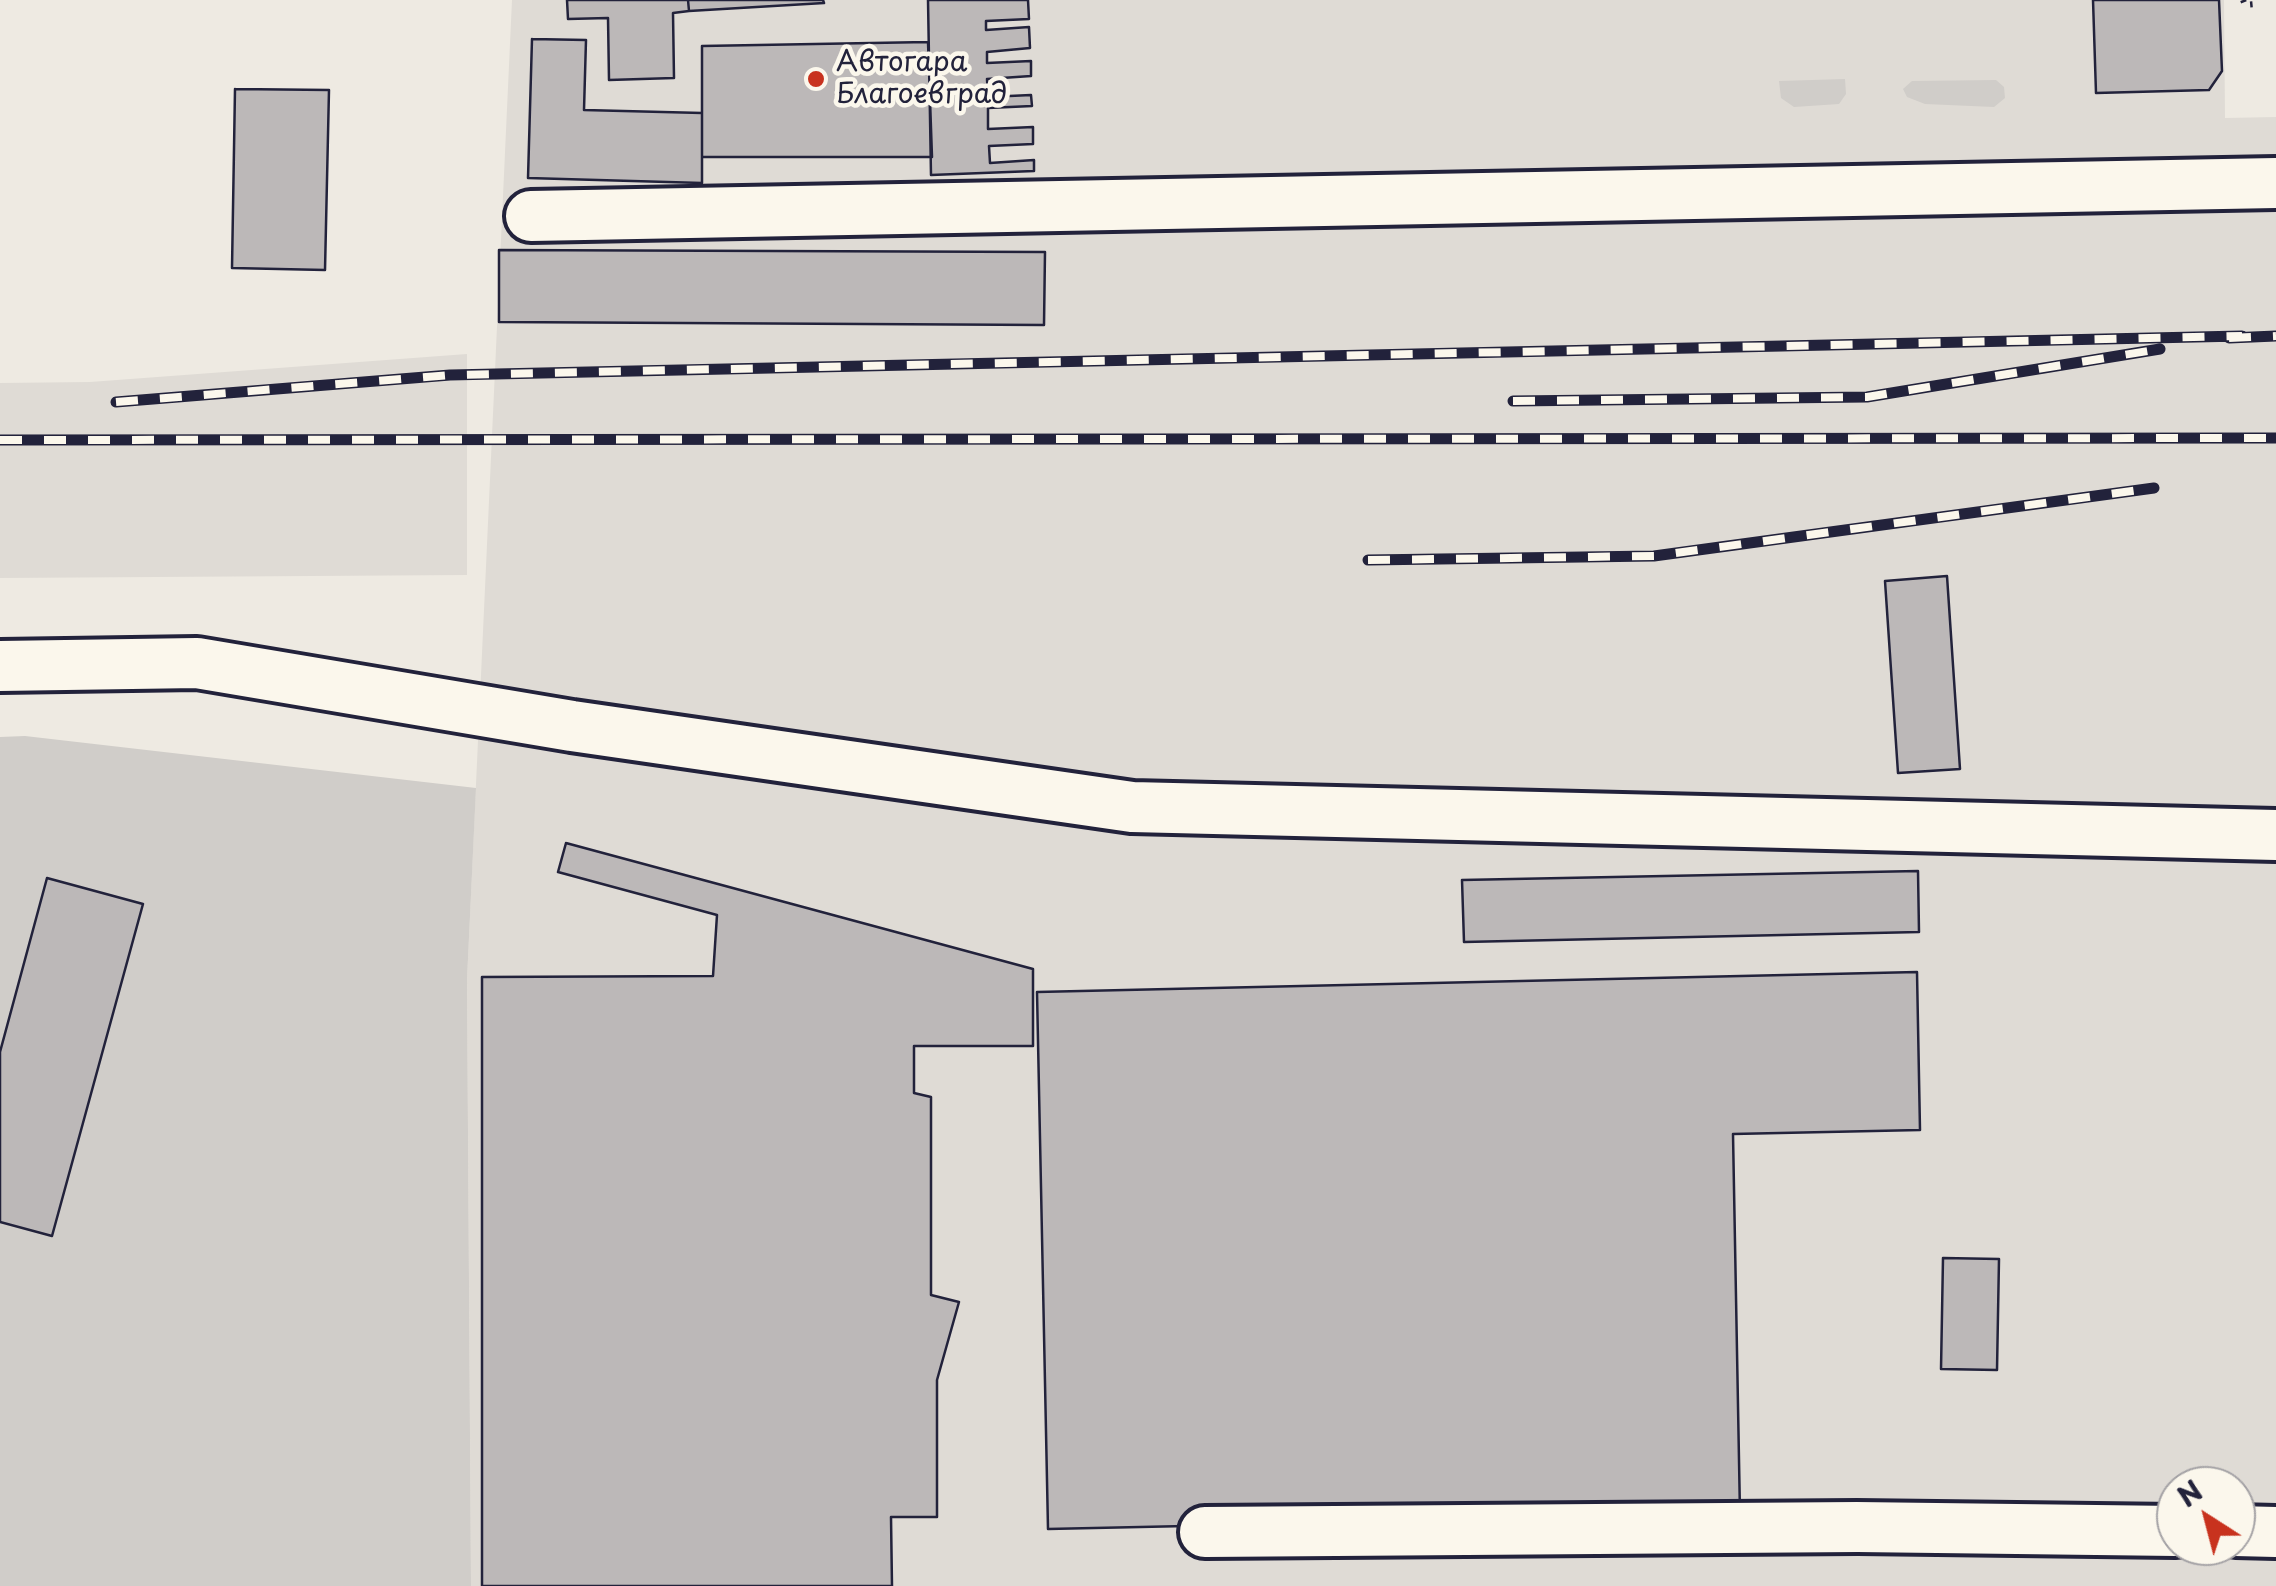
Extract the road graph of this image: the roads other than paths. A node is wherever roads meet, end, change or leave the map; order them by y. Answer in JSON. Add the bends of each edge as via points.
{"nodes":[{"id":1,"x":2276,"y":182,"type":"edge"},
{"id":2,"x":531,"y":216,"type":"dead end"},
{"id":3,"x":0,"y":666,"type":"edge"},
{"id":4,"x":2276,"y":836,"type":"edge"},
{"id":5,"x":2156,"y":1530,"type":"edge"},
{"id":6,"x":1206,"y":1532,"type":"dead end"}],
"edges":[{"from":1,"to":2,"type":"street"},
{"from":3,"to":4,"type":"street","via":[[198,663],[572,726],[1132,807]]},
{"from":5,"to":6,"type":"street"}]}
